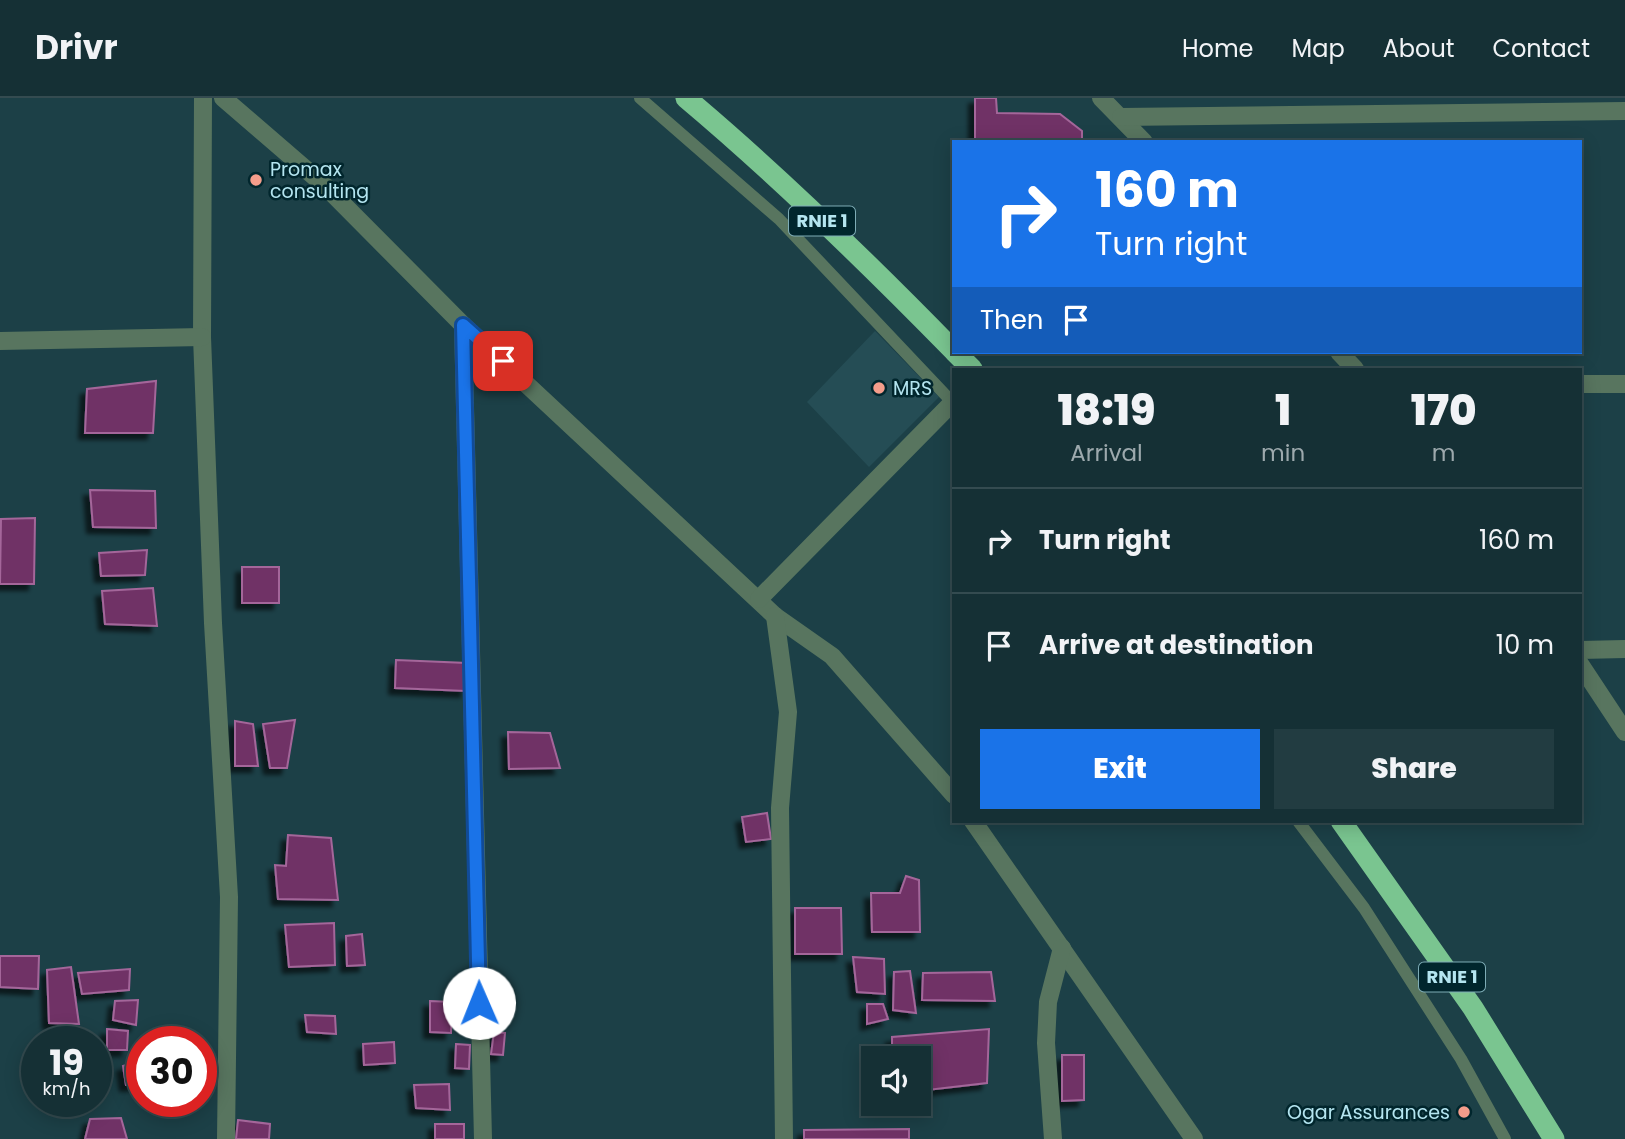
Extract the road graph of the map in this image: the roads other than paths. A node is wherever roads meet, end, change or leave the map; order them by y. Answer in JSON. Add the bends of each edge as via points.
{"nodes":[{"id":1,"x":203,"y":98,"type":"edge"},
{"id":2,"x":223,"y":98,"type":"edge"},
{"id":3,"x":640,"y":98,"type":"edge"},
{"id":4,"x":686,"y":98,"type":"edge"},
{"id":5,"x":1101,"y":98,"type":"edge"},
{"id":6,"x":1625,"y":111,"type":"edge"},
{"id":7,"x":1121,"y":117,"type":"junction"},
{"id":8,"x":1142,"y":140,"type":"edge"},
{"id":9,"x":463,"y":325,"type":"junction"},
{"id":10,"x":202,"y":337,"type":"junction"},
{"id":11,"x":0,"y":341,"type":"edge"},
{"id":12,"x":952,"y":349,"type":"edge"},
{"id":13,"x":957,"y":354,"type":"edge"},
{"id":14,"x":1341,"y":354,"type":"edge"},
{"id":15,"x":971,"y":368,"type":"edge"},
{"id":16,"x":1354,"y":368,"type":"edge"},
{"id":17,"x":1582,"y":384,"type":"edge"},
{"id":18,"x":1625,"y":384,"type":"edge"},
{"id":19,"x":952,"y":402,"type":"edge"},
{"id":20,"x":952,"y":404,"type":"edge"},
{"id":21,"x":759,"y":599,"type":"junction"},
{"id":22,"x":775,"y":616,"type":"junction"},
{"id":23,"x":1625,"y":649,"type":"edge"},
{"id":24,"x":1582,"y":650,"type":"edge"},
{"id":25,"x":1582,"y":667,"type":"edge"},
{"id":26,"x":1625,"y":732,"type":"edge"},
{"id":27,"x":952,"y":793,"type":"edge"},
{"id":28,"x":974,"y":823,"type":"edge"},
{"id":29,"x":1300,"y":823,"type":"edge"},
{"id":30,"x":1342,"y":823,"type":"edge"},
{"id":31,"x":1062,"y":948,"type":"junction"},
{"id":32,"x":226,"y":1139,"type":"edge"},
{"id":33,"x":483,"y":1139,"type":"edge"},
{"id":34,"x":784,"y":1139,"type":"edge"},
{"id":35,"x":1053,"y":1139,"type":"edge"},
{"id":36,"x":1194,"y":1139,"type":"edge"},
{"id":37,"x":1505,"y":1139,"type":"edge"},
{"id":38,"x":1554,"y":1139,"type":"edge"}],
"edges":[{"from":1,"to":10,"type":"street"},
{"from":2,"to":9,"type":"street","via":[[324,185]]},
{"from":3,"to":19,"type":"lane","via":[[779,219]]},
{"from":4,"to":12,"type":"highway","number":"RNIE 1","via":[[871,267]]},
{"from":5,"to":7,"type":"street"},
{"from":6,"to":7,"type":"street"},
{"from":7,"to":8,"type":"street"},
{"from":9,"to":21,"type":"street"},
{"from":9,"to":33,"type":"street"},
{"from":10,"to":11,"type":"street"},
{"from":10,"to":32,"type":"street","via":[[229,897]]},
{"from":13,"to":15,"type":"highway","number":"RNIE 1"},
{"from":14,"to":16,"type":"street"},
{"from":17,"to":18,"type":"street"},
{"from":20,"to":21,"type":"street"},
{"from":21,"to":22,"type":"street"},
{"from":22,"to":27,"type":"street","via":[[832,656]]},
{"from":22,"to":34,"type":"street","via":[[788,712],[780,808]]},
{"from":23,"to":24,"type":"street"},
{"from":25,"to":26,"type":"street"},
{"from":28,"to":31,"type":"street"},
{"from":29,"to":37,"type":"lane","via":[[1364,908],[1461,1059]]},
{"from":30,"to":38,"type":"highway","number":"RNIE 1","via":[[1473,1008]]},
{"from":31,"to":35,"type":"street","via":[[1048,1002],[1046,1043]]},
{"from":31,"to":36,"type":"street"}]}
